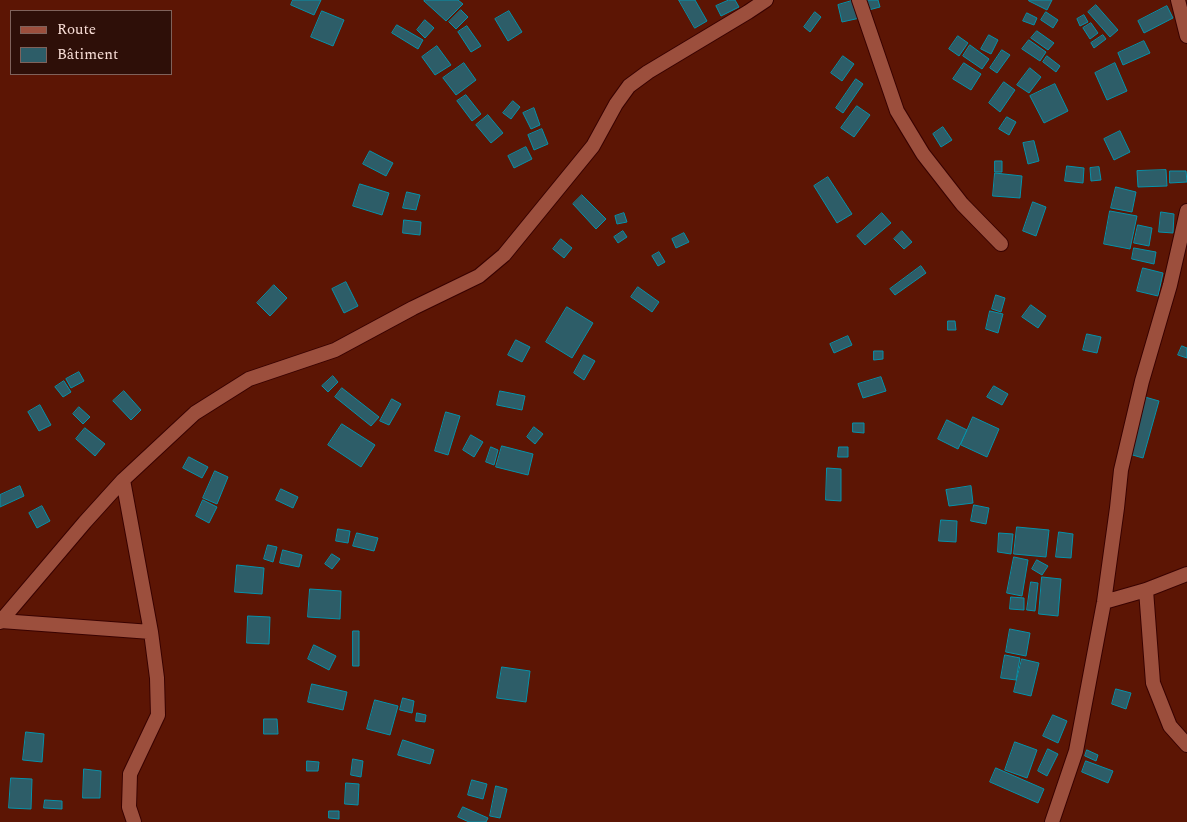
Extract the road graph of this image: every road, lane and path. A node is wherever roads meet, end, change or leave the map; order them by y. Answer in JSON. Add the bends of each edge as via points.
{"nodes":[{"id":1,"x":766,"y":0,"type":"edge"},
{"id":2,"x":859,"y":0,"type":"edge"},
{"id":3,"x":1178,"y":0,"type":"edge"},
{"id":4,"x":1187,"y":36,"type":"edge"},
{"id":5,"x":1187,"y":211,"type":"edge"},
{"id":6,"x":1002,"y":244,"type":"dead end"},
{"id":7,"x":123,"y":480,"type":"junction"},
{"id":8,"x":1187,"y":574,"type":"edge"},
{"id":9,"x":1146,"y":590,"type":"junction"},
{"id":10,"x":1104,"y":602,"type":"junction"},
{"id":11,"x":0,"y":622,"type":"edge"},
{"id":12,"x":150,"y":632,"type":"junction"},
{"id":13,"x":1187,"y":745,"type":"edge"},
{"id":14,"x":134,"y":822,"type":"edge"},
{"id":15,"x":1052,"y":822,"type":"edge"}],
"edges":[{"from":1,"to":7,"type":"street","via":[[629,86],[593,146],[504,255],[479,276],[335,350],[249,380],[195,413]]},
{"from":2,"to":6,"type":"street","via":[[897,111],[923,154],[962,204]]},
{"from":3,"to":4,"type":"street"},
{"from":5,"to":10,"type":"street","via":[[1121,470]]},
{"from":7,"to":11,"type":"street"},
{"from":7,"to":12,"type":"street"},
{"from":8,"to":9,"type":"street"},
{"from":9,"to":10,"type":"street"},
{"from":9,"to":13,"type":"street","via":[[1153,682],[1170,726]]},
{"from":10,"to":15,"type":"street","via":[[1076,751]]},
{"from":11,"to":12,"type":"street"},
{"from":12,"to":14,"type":"street","via":[[157,678],[158,715],[130,774],[129,808]]}]}
